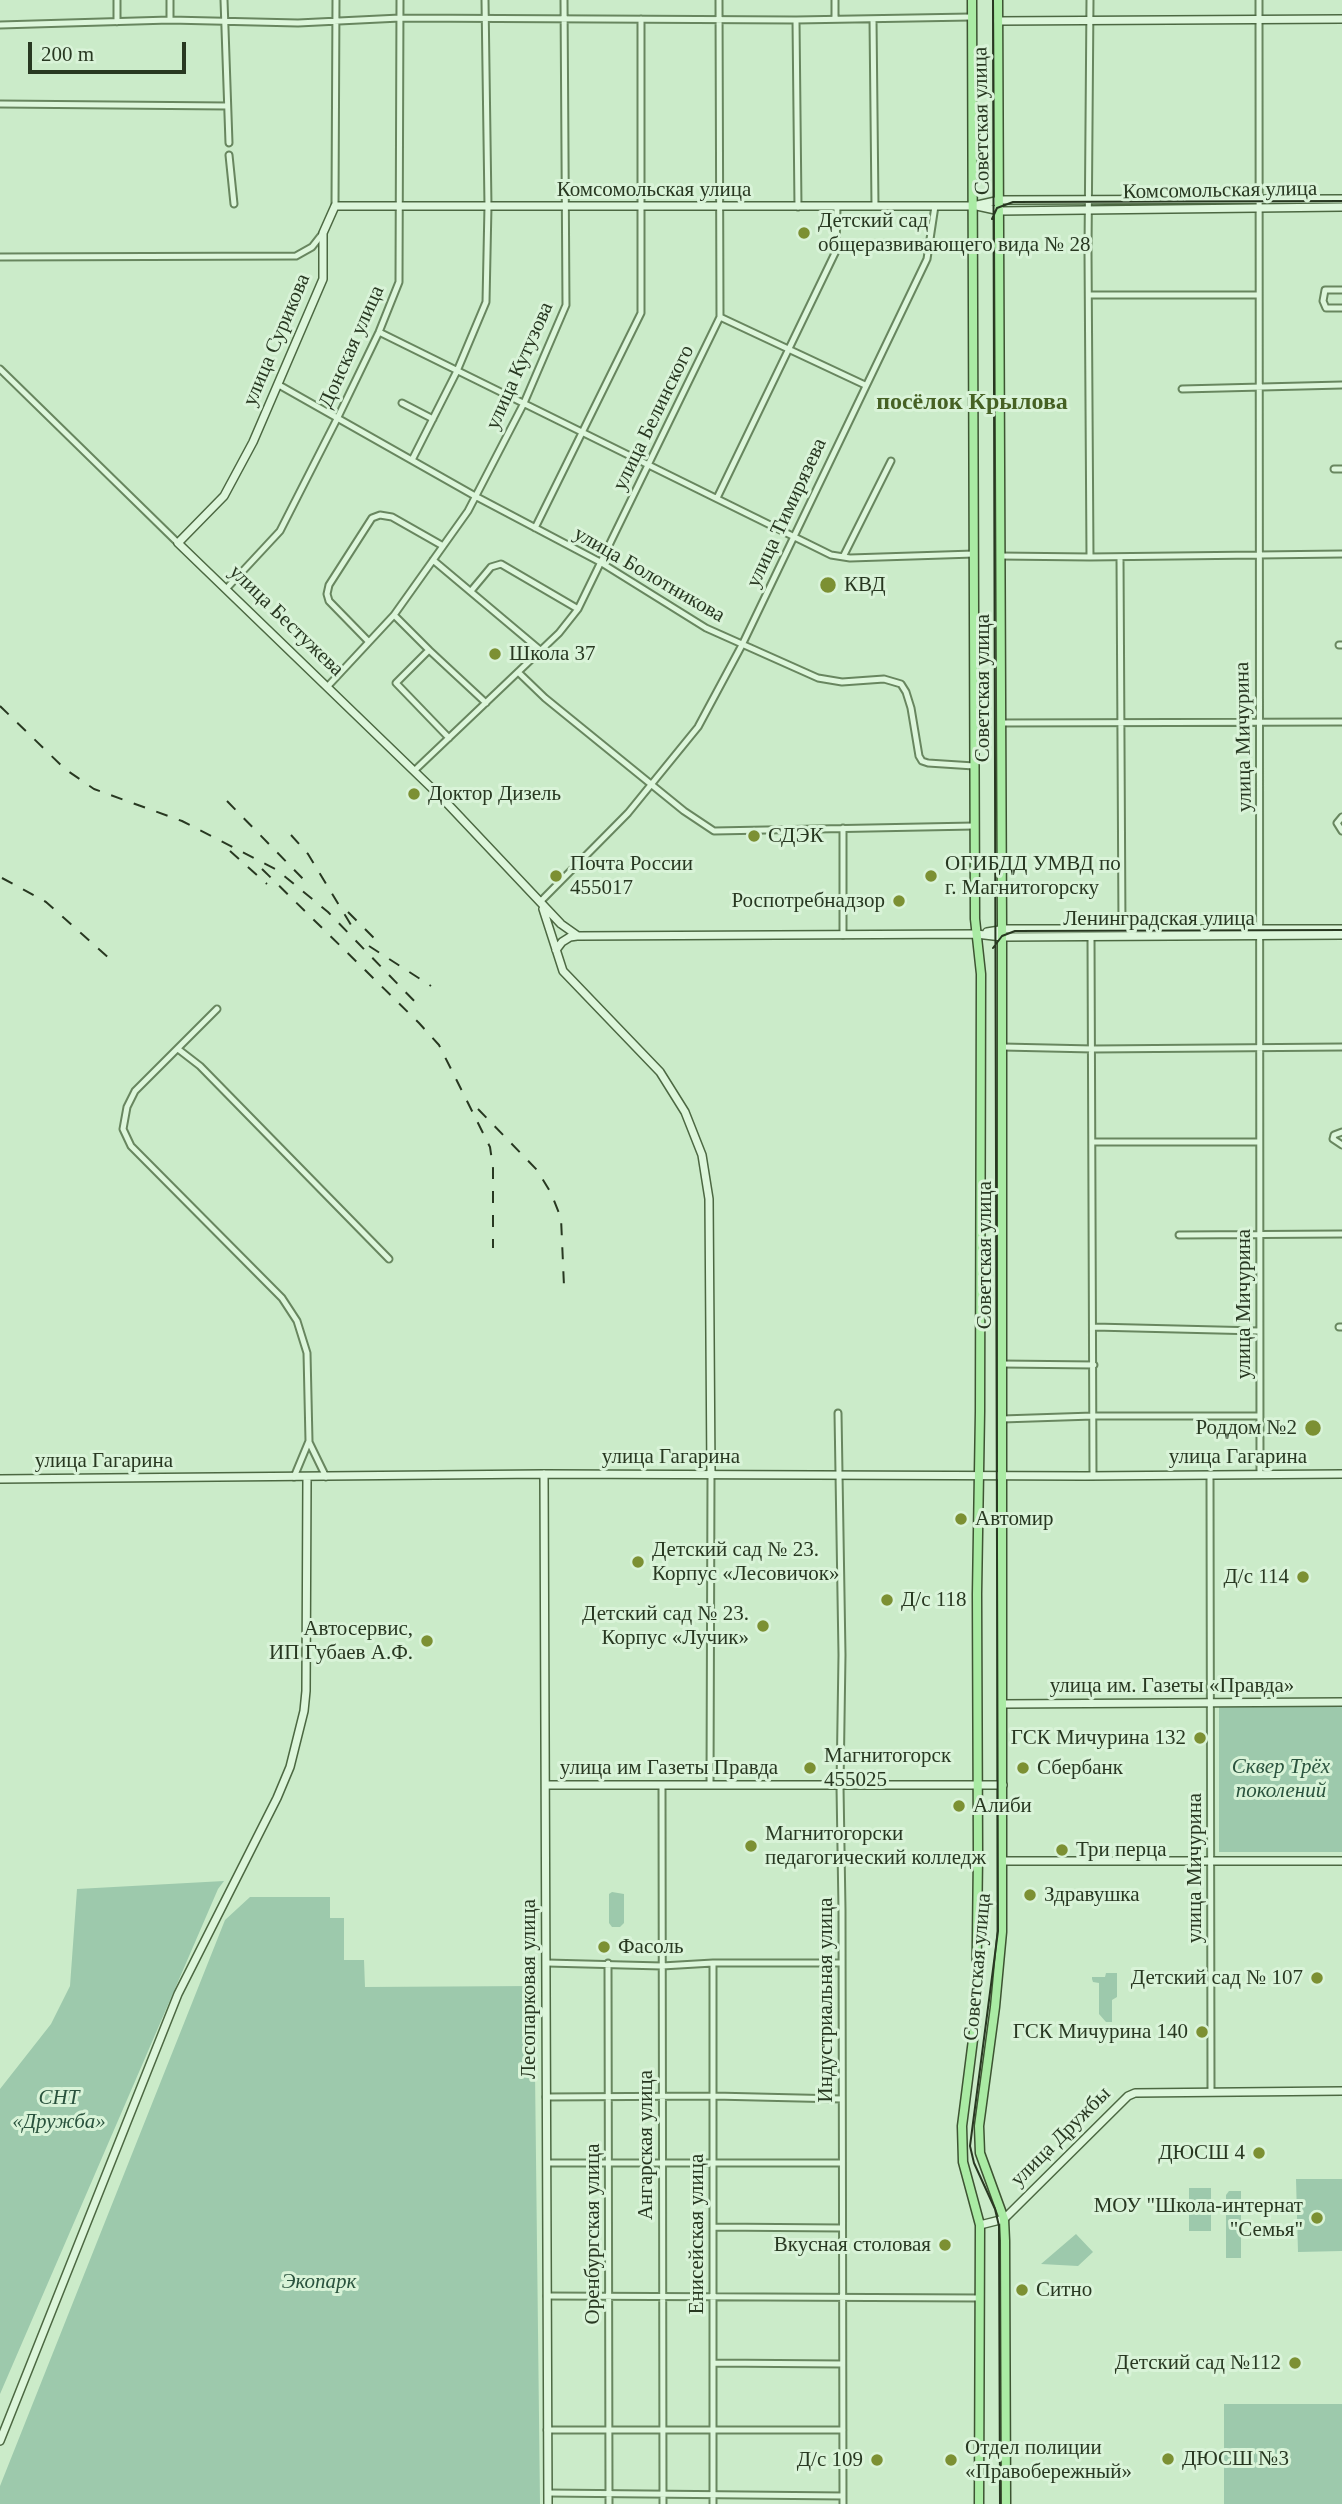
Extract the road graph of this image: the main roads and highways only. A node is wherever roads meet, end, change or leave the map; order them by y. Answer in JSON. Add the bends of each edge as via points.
{"nodes":[{"id":1,"x":971,"y":0,"type":"edge"},
{"id":2,"x":998,"y":0,"type":"edge"},
{"id":3,"x":1342,"y":19,"type":"edge"},
{"id":4,"x":998,"y":21,"type":"junction"},
{"id":5,"x":1342,"y":199,"type":"edge"},
{"id":6,"x":1000,"y":200,"type":"junction"},
{"id":7,"x":1257,"y":203,"type":"junction"},
{"id":8,"x":973,"y":205,"type":"junction"},
{"id":9,"x":335,"y":206,"type":"joint"},
{"id":10,"x":1342,"y":207,"type":"edge"},
{"id":11,"x":1000,"y":211,"type":"junction"},
{"id":12,"x":178,"y":542,"type":"joint"},
{"id":13,"x":540,"y":904,"type":"junction"},
{"id":14,"x":1342,"y":929,"type":"edge"},
{"id":15,"x":1261,"y":932,"type":"junction"},
{"id":16,"x":976,"y":934,"type":"junction"},
{"id":17,"x":1002,"y":934,"type":"junction"},
{"id":18,"x":1342,"y":935,"type":"edge"},
{"id":19,"x":579,"y":936,"type":"junction"},
{"id":20,"x":556,"y":950,"type":"junction"},
{"id":21,"x":544,"y":1474,"type":"junction"},
{"id":22,"x":711,"y":1474,"type":"junction"},
{"id":23,"x":1342,"y":1474,"type":"edge"},
{"id":24,"x":980,"y":1475,"type":"junction"},
{"id":25,"x":1002,"y":1475,"type":"junction"},
{"id":26,"x":307,"y":1477,"type":"junction"},
{"id":27,"x":0,"y":1479,"type":"edge"},
{"id":28,"x":1342,"y":1702,"type":"edge"},
{"id":29,"x":1002,"y":1704,"type":"junction"},
{"id":30,"x":546,"y":1785,"type":"junction"},
{"id":31,"x":977,"y":1785,"type":"junction"},
{"id":32,"x":1003,"y":1785,"type":"junction"},
{"id":33,"x":1003,"y":1861,"type":"junction"},
{"id":34,"x":1342,"y":1861,"type":"edge"},
{"id":35,"x":1342,"y":2091,"type":"edge"},
{"id":36,"x":1004,"y":2220,"type":"junction"},
{"id":37,"x":980,"y":2225,"type":"junction"},
{"id":38,"x":0,"y":2441,"type":"edge"},
{"id":39,"x":548,"y":2504,"type":"edge"},
{"id":40,"x":979,"y":2504,"type":"edge"},
{"id":41,"x":1006,"y":2504,"type":"edge"}],
"edges":[{"from":1,"to":8,"type":"main road","name":"Советская улица"},
{"from":2,"to":4,"type":"main road","name":"Советская улица"},
{"from":3,"to":4,"type":"main road"},
{"from":4,"to":6,"type":"main road","name":"Советская улица"},
{"from":5,"to":7,"type":"main road","name":"Комсомольская улица"},
{"from":6,"to":7,"type":"main road","name":"Комсомольская улица"},
{"from":6,"to":8,"type":"main road","name":"Комсомольская улица"},
{"from":6,"to":11,"type":"main road","name":"Советская улица"},
{"from":7,"to":10,"type":"main road","name":"Комсомольская улица"},
{"from":7,"to":11,"type":"main road","name":"Комсомольская улица"},
{"from":8,"to":9,"type":"main road","name":"Комсомольская улица"},
{"from":8,"to":11,"type":"main road","name":"Комсомольская улица"},
{"from":8,"to":16,"type":"main road","name":"Советская улица"},
{"from":9,"to":12,"type":"main road","name":"улица Сурикова","via":[[323,233],[323,279],[279,384],[224,496]]},
{"from":11,"to":17,"type":"main road","name":"Советская улица"},
{"from":12,"to":13,"type":"main road","name":"улица Бестужева","via":[[414,771]]},
{"from":13,"to":19,"type":"main road"},
{"from":13,"to":20,"type":"main road"},
{"from":14,"to":15,"type":"main road","name":"Ленинградская улица"},
{"from":15,"to":17,"type":"main road","name":"Ленинградская улица"},
{"from":15,"to":17,"type":"main road","name":"Ленинградская улица","via":[[1122,929]]},
{"from":15,"to":18,"type":"main road","name":"Ленинградская улица"},
{"from":16,"to":17,"type":"main road","name":"Ленинградская улица"},
{"from":16,"to":19,"type":"main road","name":"Ленинградская улица"},
{"from":16,"to":24,"type":"main road","name":"Советская улица","via":[[981,974]]},
{"from":17,"to":25,"type":"main road","name":"Советская улица"},
{"from":19,"to":20,"type":"main road","via":[[570,937]]},
{"from":20,"to":22,"type":"main road","via":[[563,971],[639,1048],[675,1093],[702,1155],[709,1199]]},
{"from":21,"to":22,"type":"main road","name":"улица Гагарина"},
{"from":21,"to":26,"type":"main road","name":"улица Гагарина"},
{"from":21,"to":30,"type":"main road","name":"Лесопарковая улица"},
{"from":22,"to":24,"type":"main road","name":"улица Гагарина"},
{"from":23,"to":25,"type":"main road","name":"улица Гагарина"},
{"from":24,"to":25,"type":"main road","name":"улица Гагарина"},
{"from":24,"to":31,"type":"main road","name":"Советская улица"},
{"from":25,"to":29,"type":"main road","name":"Советская улица"},
{"from":26,"to":27,"type":"main road","name":"улица Гагарина"},
{"from":26,"to":38,"type":"main road","via":[[306,1691],[290,1768],[178,1994]]},
{"from":28,"to":29,"type":"main road","name":"улица им. Газеты «Правда»"},
{"from":29,"to":32,"type":"main road","name":"Советская улица"},
{"from":30,"to":31,"type":"main road","name":"улица им Газеты Правда"},
{"from":30,"to":39,"type":"main road","name":"Лесопарковая улица"},
{"from":31,"to":32,"type":"main road","name":"улица им Газеты Правда"},
{"from":31,"to":37,"type":"main road","name":"Советская улица","via":[[976,2016],[962,2126],[963,2162]]},
{"from":32,"to":33,"type":"main road","name":"Советская улица"},
{"from":33,"to":34,"type":"main road"},
{"from":33,"to":36,"type":"main road","name":"Советская улица","via":[[1002,1939],[979,2126],[980,2153]]},
{"from":35,"to":36,"type":"main road","name":"улица Дружбы","via":[[1144,2092],[1128,2096]]},
{"from":36,"to":37,"type":"main road"},
{"from":36,"to":41,"type":"main road","name":"Советская улица"},
{"from":37,"to":40,"type":"main road","name":"Советская улица"}]}
